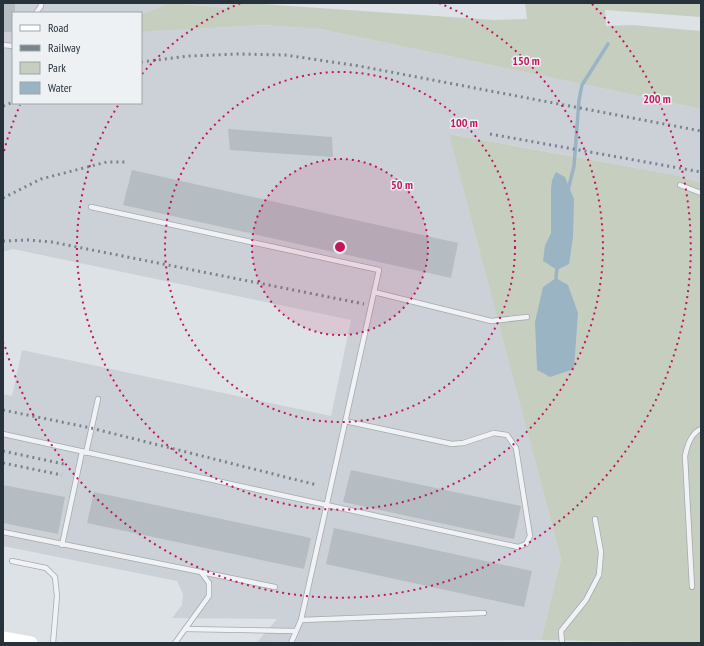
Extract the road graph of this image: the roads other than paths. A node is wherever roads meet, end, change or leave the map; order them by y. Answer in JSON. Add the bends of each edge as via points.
{"nodes":[{"id":1,"x":41,"y":3,"type":"edge"},
{"id":2,"x":37,"y":12,"type":"edge"},
{"id":3,"x":680,"y":185,"type":"dead end"},
{"id":4,"x":701,"y":193,"type":"edge"},
{"id":5,"x":92,"y":207,"type":"dead end"},
{"id":6,"x":374,"y":292,"type":"junction"},
{"id":7,"x":527,"y":317,"type":"dead end"},
{"id":8,"x":98,"y":400,"type":"dead end"},
{"id":9,"x":345,"y":421,"type":"junction"},
{"id":10,"x":701,"y":428,"type":"edge"},
{"id":11,"x":3,"y":434,"type":"edge"},
{"id":12,"x":84,"y":452,"type":"junction"},
{"id":13,"x":327,"y":505,"type":"junction"},
{"id":14,"x":595,"y":519,"type":"dead end"},
{"id":15,"x":3,"y":532,"type":"edge"},
{"id":16,"x":62,"y":545,"type":"junction"},
{"id":17,"x":12,"y":561,"type":"dead end"},
{"id":18,"x":201,"y":572,"type":"junction"},
{"id":19,"x":275,"y":587,"type":"dead end"},
{"id":20,"x":692,"y":587,"type":"dead end"},
{"id":21,"x":484,"y":613,"type":"dead end"},
{"id":22,"x":301,"y":620,"type":"junction"},
{"id":23,"x":186,"y":629,"type":"junction"},
{"id":24,"x":295,"y":631,"type":"junction"},
{"id":25,"x":3,"y":638,"type":"edge"},
{"id":26,"x":31,"y":643,"type":"edge"},
{"id":27,"x":54,"y":643,"type":"edge"},
{"id":28,"x":175,"y":643,"type":"edge"},
{"id":29,"x":291,"y":643,"type":"edge"},
{"id":30,"x":562,"y":643,"type":"edge"}],
"edges":[{"from":1,"to":2,"type":"lane"},
{"from":3,"to":4,"type":"lane"},
{"from":5,"to":6,"type":"lane","via":[[379,270]]},
{"from":6,"to":7,"type":"lane","via":[[491,321]]},
{"from":6,"to":9,"type":"lane"},
{"from":8,"to":12,"type":"lane"},
{"from":9,"to":13,"type":"lane"},
{"from":9,"to":13,"type":"lane","via":[[452,444],[494,433],[507,435],[516,448],[530,536],[526,544],[518,547]]},
{"from":10,"to":20,"type":"lane","via":[[696,431],[685,456]]},
{"from":11,"to":12,"type":"lane"},
{"from":12,"to":13,"type":"lane"},
{"from":12,"to":16,"type":"lane"},
{"from":13,"to":22,"type":"lane"},
{"from":14,"to":30,"type":"lane","via":[[601,552],[599,575],[586,600],[561,631]]},
{"from":15,"to":16,"type":"lane"},
{"from":16,"to":18,"type":"lane"},
{"from":17,"to":27,"type":"lane","via":[[46,568],[55,577],[57,596]]},
{"from":18,"to":19,"type":"lane"},
{"from":18,"to":23,"type":"lane","via":[[209,583],[209,596]]},
{"from":21,"to":22,"type":"lane"},
{"from":22,"to":24,"type":"lane"},
{"from":23,"to":24,"type":"lane"},
{"from":23,"to":28,"type":"lane"},
{"from":24,"to":29,"type":"lane"},
{"from":25,"to":26,"type":"street"}]}
